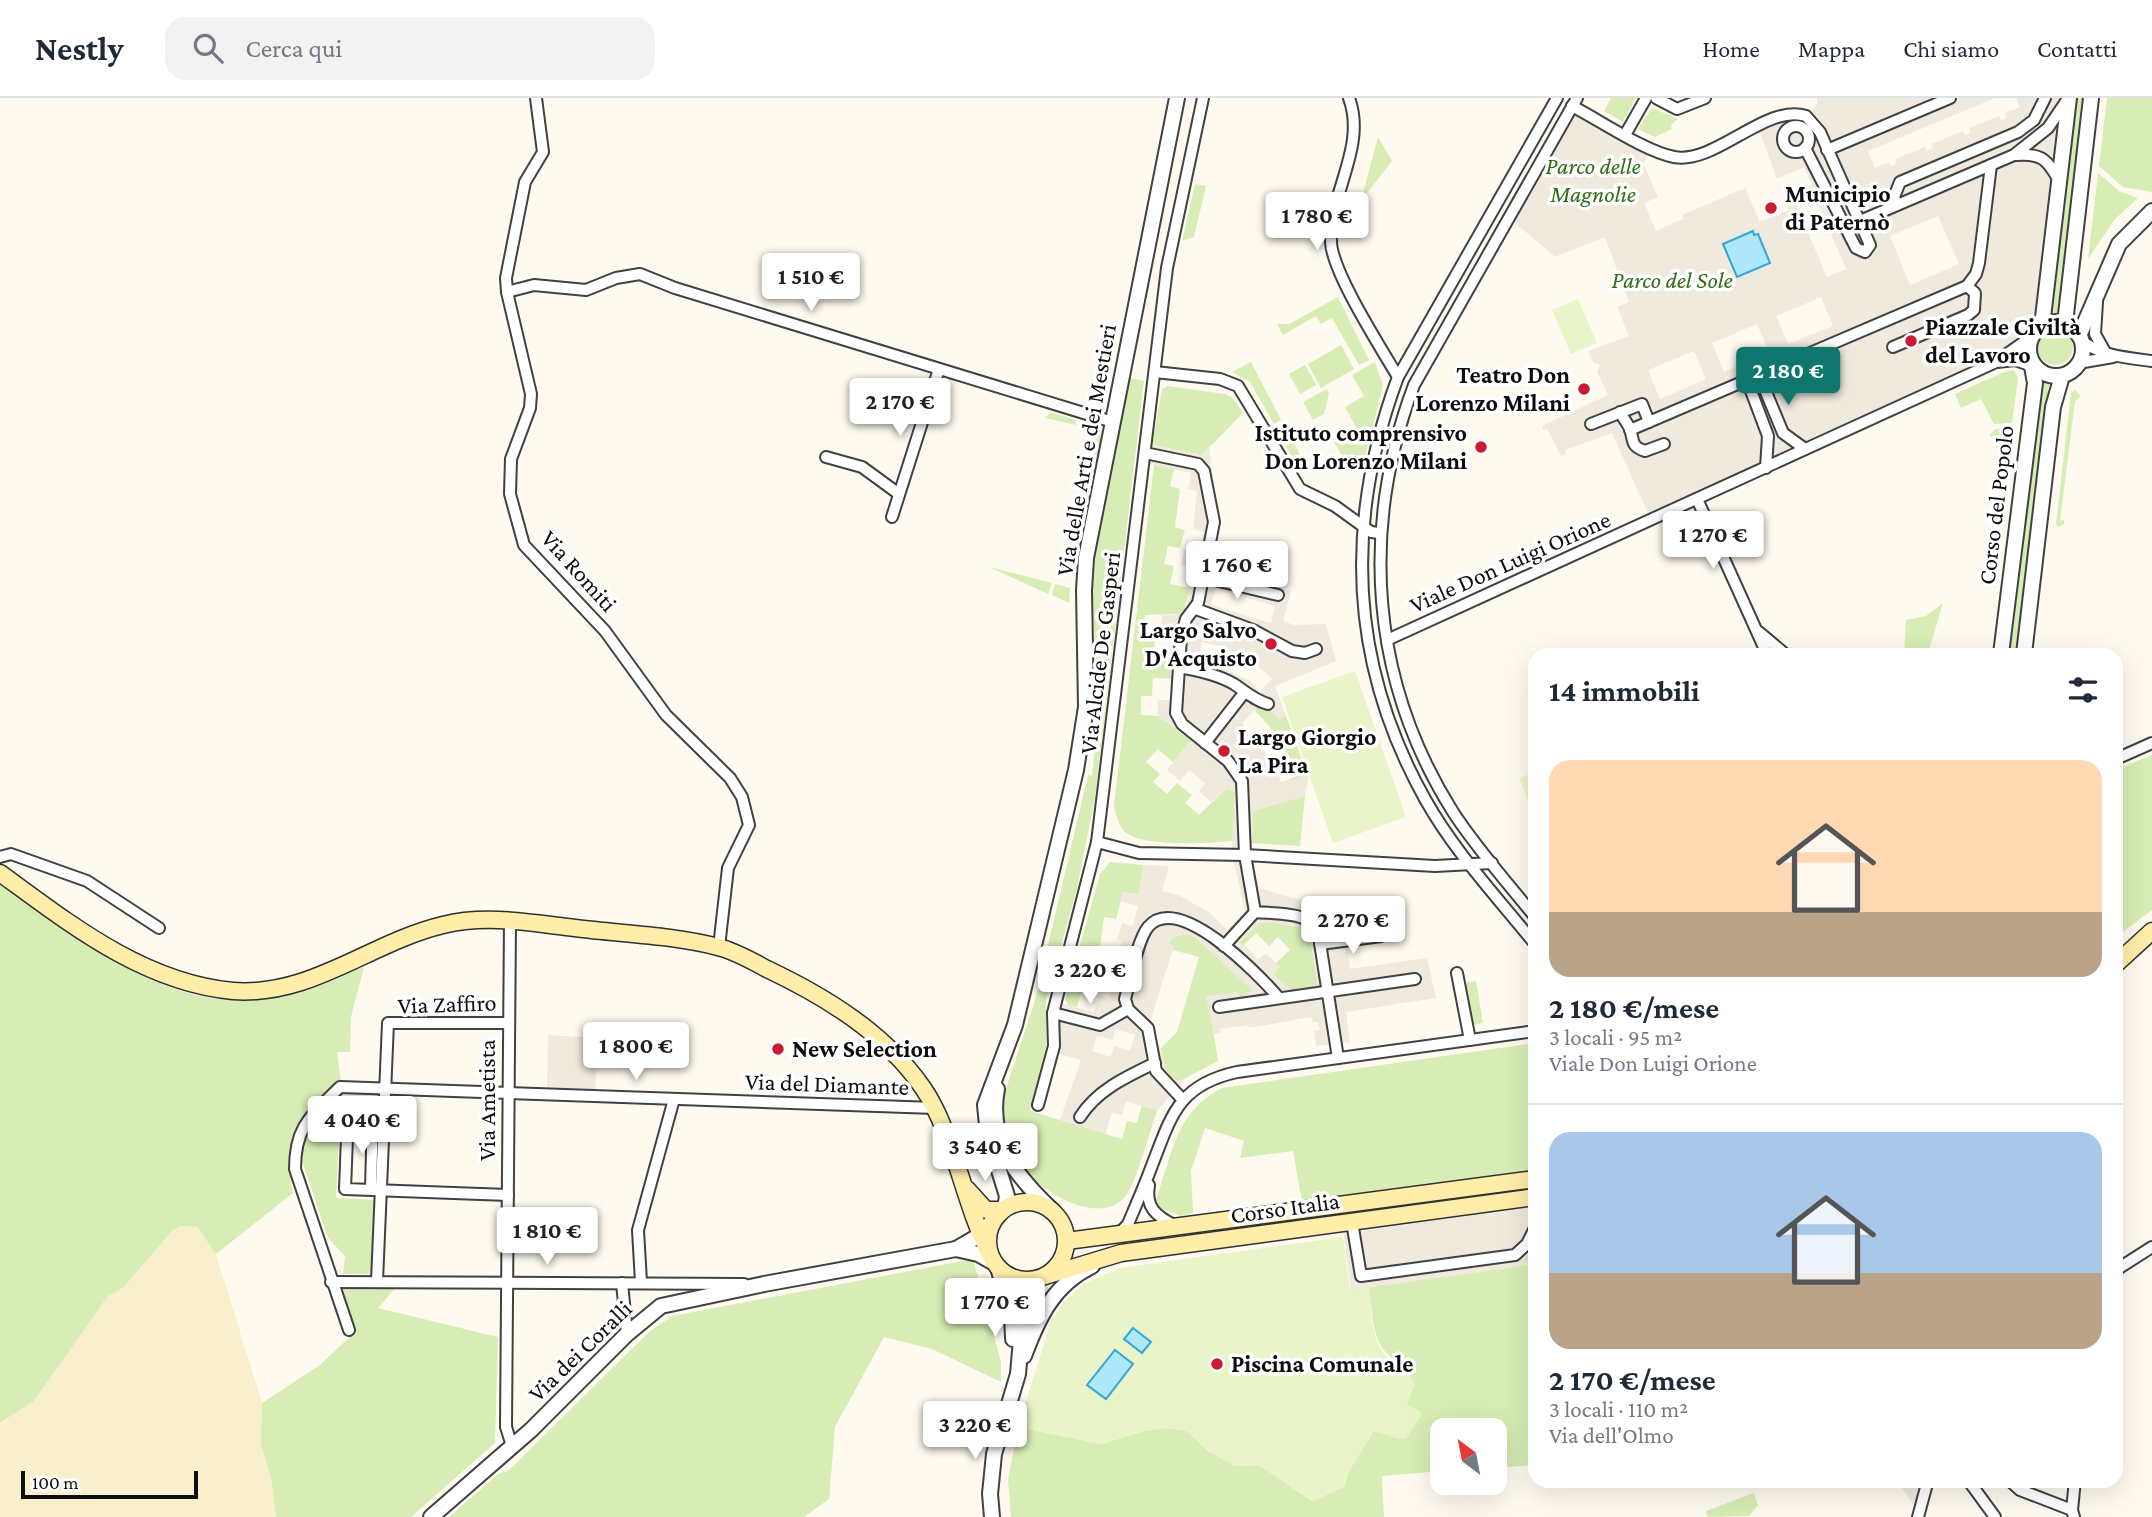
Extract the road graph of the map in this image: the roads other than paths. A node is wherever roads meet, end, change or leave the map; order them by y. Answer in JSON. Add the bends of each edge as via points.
{"nodes":[{"id":1,"x":536,"y":98,"type":"edge"},
{"id":2,"x":1177,"y":98,"type":"edge"},
{"id":3,"x":1203,"y":98,"type":"edge"},
{"id":4,"x":1349,"y":98,"type":"edge"},
{"id":5,"x":1557,"y":98,"type":"edge"},
{"id":6,"x":1646,"y":98,"type":"edge"},
{"id":7,"x":1656,"y":98,"type":"edge"},
{"id":8,"x":1704,"y":98,"type":"edge"},
{"id":9,"x":2045,"y":98,"type":"edge"},
{"id":10,"x":2069,"y":98,"type":"edge"},
{"id":11,"x":2091,"y":98,"type":"edge"},
{"id":12,"x":1945,"y":99,"type":"edge"},
{"id":13,"x":1574,"y":102,"type":"edge"},
{"id":14,"x":1625,"y":135,"type":"junction"},
{"id":15,"x":1805,"y":148,"type":"dead end"},
{"id":16,"x":1827,"y":150,"type":"junction"},
{"id":17,"x":2014,"y":155,"type":"junction"},
{"id":18,"x":1991,"y":165,"type":"junction"},
{"id":19,"x":2060,"y":183,"type":"junction"},
{"id":20,"x":1897,"y":205,"type":"junction"},
{"id":21,"x":2152,"y":211,"type":"edge"},
{"id":22,"x":1860,"y":221,"type":"junction"},
{"id":23,"x":1966,"y":286,"type":"junction"},
{"id":24,"x":2098,"y":287,"type":"junction"},
{"id":25,"x":507,"y":292,"type":"junction"},
{"id":26,"x":2065,"y":323,"type":"junction"},
{"id":27,"x":2038,"y":330,"type":"junction"},
{"id":28,"x":2079,"y":337,"type":"junction"},
{"id":29,"x":1893,"y":347,"type":"dead end"},
{"id":30,"x":2105,"y":352,"type":"junction"},
{"id":31,"x":2119,"y":356,"type":"junction"},
{"id":32,"x":2152,"y":361,"type":"edge"},
{"id":33,"x":1994,"y":363,"type":"junction"},
{"id":34,"x":2078,"y":363,"type":"junction"},
{"id":35,"x":2033,"y":365,"type":"junction"},
{"id":36,"x":939,"y":369,"type":"junction"},
{"id":37,"x":1155,"y":372,"type":"junction"},
{"id":38,"x":1759,"y":375,"type":"junction"},
{"id":39,"x":2062,"y":376,"type":"junction"},
{"id":40,"x":1398,"y":377,"type":"junction"},
{"id":41,"x":1747,"y":380,"type":"junction"},
{"id":42,"x":1768,"y":400,"type":"junction"},
{"id":43,"x":1756,"y":404,"type":"junction"},
{"id":44,"x":1620,"y":412,"type":"junction"},
{"id":45,"x":1113,"y":422,"type":"junction"},
{"id":46,"x":1649,"y":422,"type":"junction"},
{"id":47,"x":1591,"y":424,"type":"dead end"},
{"id":48,"x":1630,"y":429,"type":"junction"},
{"id":49,"x":1664,"y":444,"type":"dead end"},
{"id":50,"x":1805,"y":449,"type":"junction"},
{"id":51,"x":1145,"y":453,"type":"junction"},
{"id":52,"x":826,"y":457,"type":"dead end"},
{"id":53,"x":1766,"y":468,"type":"junction"},
{"id":54,"x":899,"y":494,"type":"junction"},
{"id":55,"x":1697,"y":499,"type":"junction"},
{"id":56,"x":892,"y":517,"type":"dead end"},
{"id":57,"x":1368,"y":531,"type":"junction"},
{"id":58,"x":1202,"y":577,"type":"junction"},
{"id":59,"x":1278,"y":595,"type":"dead end"},
{"id":60,"x":1195,"y":609,"type":"junction"},
{"id":61,"x":1757,"y":630,"type":"junction"},
{"id":62,"x":1387,"y":640,"type":"junction"},
{"id":63,"x":1764,"y":648,"type":"edge"},
{"id":64,"x":1778,"y":648,"type":"edge"},
{"id":65,"x":2002,"y":648,"type":"edge"},
{"id":66,"x":2025,"y":648,"type":"edge"},
{"id":67,"x":1316,"y":649,"type":"dead end"},
{"id":68,"x":1179,"y":667,"type":"junction"},
{"id":69,"x":1244,"y":693,"type":"junction"},
{"id":70,"x":1268,"y":704,"type":"dead end"},
{"id":71,"x":1205,"y":743,"type":"junction"},
{"id":72,"x":2152,"y":743,"type":"edge"},
{"id":73,"x":2123,"y":756,"type":"edge"},
{"id":74,"x":1097,"y":842,"type":"junction"},
{"id":75,"x":1245,"y":855,"type":"junction"},
{"id":76,"x":0,"y":858,"type":"edge"},
{"id":77,"x":1492,"y":863,"type":"junction"},
{"id":78,"x":1472,"y":866,"type":"junction"},
{"id":79,"x":0,"y":873,"type":"edge"},
{"id":80,"x":1528,"y":908,"type":"edge"},
{"id":81,"x":1255,"y":912,"type":"junction"},
{"id":82,"x":510,"y":921,"type":"junction"},
{"id":83,"x":2152,"y":925,"type":"edge"},
{"id":84,"x":159,"y":928,"type":"dead end"},
{"id":85,"x":2152,"y":931,"type":"edge"},
{"id":86,"x":1528,"y":935,"type":"edge"},
{"id":87,"x":1381,"y":936,"type":"dead end"},
{"id":88,"x":1320,"y":944,"type":"junction"},
{"id":89,"x":1224,"y":946,"type":"junction"},
{"id":90,"x":2123,"y":946,"type":"edge"},
{"id":91,"x":719,"y":947,"type":"junction"},
{"id":92,"x":2123,"y":958,"type":"edge"},
{"id":93,"x":1457,"y":973,"type":"dead end"},
{"id":94,"x":1415,"y":979,"type":"dead end"},
{"id":95,"x":1327,"y":991,"type":"junction"},
{"id":96,"x":1279,"y":998,"type":"junction"},
{"id":97,"x":1219,"y":1007,"type":"dead end"},
{"id":98,"x":1128,"y":1009,"type":"junction"},
{"id":99,"x":1053,"y":1013,"type":"junction"},
{"id":100,"x":509,"y":1023,"type":"junction"},
{"id":101,"x":1528,"y":1032,"type":"edge"},
{"id":102,"x":1469,"y":1040,"type":"junction"},
{"id":103,"x":1004,"y":1057,"type":"junction"},
{"id":104,"x":1338,"y":1058,"type":"junction"},
{"id":105,"x":1155,"y":1063,"type":"junction"},
{"id":106,"x":385,"y":1089,"type":"junction"},
{"id":107,"x":508,"y":1093,"type":"junction"},
{"id":108,"x":674,"y":1099,"type":"junction"},
{"id":109,"x":1183,"y":1100,"type":"junction"},
{"id":110,"x":1038,"y":1105,"type":"dead end"},
{"id":111,"x":935,"y":1108,"type":"junction"},
{"id":112,"x":1080,"y":1117,"type":"dead end"},
{"id":113,"x":1151,"y":1168,"type":"junction"},
{"id":114,"x":959,"y":1179,"type":"junction"},
{"id":115,"x":1528,"y":1180,"type":"edge"},
{"id":116,"x":376,"y":1189,"type":"junction"},
{"id":117,"x":508,"y":1195,"type":"junction"},
{"id":118,"x":1528,"y":1198,"type":"edge"},
{"id":119,"x":1053,"y":1211,"type":"junction"},
{"id":120,"x":1001,"y":1212,"type":"junction"},
{"id":121,"x":1352,"y":1222,"type":"junction"},
{"id":122,"x":1180,"y":1228,"type":"junction"},
{"id":123,"x":1119,"y":1234,"type":"junction"},
{"id":124,"x":980,"y":1235,"type":"junction"},
{"id":125,"x":1066,"y":1241,"type":"junction"},
{"id":126,"x":1528,"y":1242,"type":"edge"},
{"id":127,"x":2152,"y":1247,"type":"edge"},
{"id":128,"x":956,"y":1249,"type":"junction"},
{"id":129,"x":1121,"y":1253,"type":"junction"},
{"id":130,"x":994,"y":1262,"type":"junction"},
{"id":131,"x":2123,"y":1266,"type":"edge"},
{"id":132,"x":1045,"y":1276,"type":"junction"},
{"id":133,"x":377,"y":1281,"type":"junction"},
{"id":134,"x":1026,"y":1281,"type":"junction"},
{"id":135,"x":331,"y":1282,"type":"junction"},
{"id":136,"x":507,"y":1283,"type":"junction"},
{"id":137,"x":622,"y":1283,"type":"junction"},
{"id":138,"x":641,"y":1283,"type":"junction"},
{"id":139,"x":659,"y":1284,"type":"junction"},
{"id":140,"x":764,"y":1284,"type":"junction"},
{"id":141,"x":661,"y":1307,"type":"junction"},
{"id":142,"x":349,"y":1330,"type":"dead end"},
{"id":143,"x":627,"y":1334,"type":"junction"},
{"id":144,"x":1018,"y":1374,"type":"junction"},
{"id":145,"x":1006,"y":1407,"type":"junction"},
{"id":146,"x":512,"y":1447,"type":"junction"},
{"id":147,"x":1926,"y":1488,"type":"edge"},
{"id":148,"x":1974,"y":1488,"type":"edge"},
{"id":149,"x":2018,"y":1488,"type":"edge"},
{"id":150,"x":2075,"y":1488,"type":"edge"},
{"id":151,"x":2073,"y":1513,"type":"edge"},
{"id":152,"x":431,"y":1517,"type":"edge"},
{"id":153,"x":992,"y":1517,"type":"edge"},
{"id":154,"x":1918,"y":1517,"type":"edge"},
{"id":155,"x":1995,"y":1517,"type":"edge"}],
"edges":[{"from":1,"to":25,"type":"street","name":"Via Romiti","via":[[543,152],[525,182]]},
{"from":2,"to":45,"type":"street","name":"Via delle Arti e dei Mestieri"},
{"from":3,"to":37,"type":"street","name":"Via Alcide De Gasperi","via":[[1167,268]]},
{"from":4,"to":40,"type":"street","via":[[1353,138],[1334,215],[1332,253]]},
{"from":5,"to":40,"type":"street"},
{"from":6,"to":14,"type":"street"},
{"from":7,"to":8,"type":"street","via":[[1677,109]]},
{"from":9,"to":20,"type":"street","via":[[2034,120],[2018,132],[1900,182],[1894,197]]},
{"from":10,"to":17,"type":"street","via":[[2048,128]]},
{"from":10,"to":19,"type":"street"},
{"from":11,"to":26,"type":"street"},
{"from":12,"to":16,"type":"street"},
{"from":13,"to":14,"type":"street"},
{"from":13,"to":57,"type":"street","via":[[1414,385]]},
{"from":14,"to":16,"type":"street","via":[[1663,154],[1688,157],[1796,113],[1814,123]]},
{"from":15,"to":22,"type":"street","via":[[1856,248],[1865,252],[1870,244]]},
{"from":16,"to":22,"type":"street"},
{"from":17,"to":18,"type":"street"},
{"from":17,"to":19,"type":"street","via":[[2039,154]]},
{"from":18,"to":20,"type":"street"},
{"from":18,"to":23,"type":"street","via":[[1979,263]]},
{"from":19,"to":27,"type":"street"},
{"from":20,"to":22,"type":"street"},
{"from":21,"to":24,"type":"street","via":[[2119,244]]},
{"from":23,"to":29,"type":"street","via":[[1975,293],[1976,303],[1968,315]]},
{"from":23,"to":38,"type":"street"},
{"from":24,"to":28,"type":"street"},
{"from":24,"to":30,"type":"street","via":[[2095,334]]},
{"from":25,"to":36,"type":"street","via":[[534,285],[586,290],[640,274]]},
{"from":25,"to":91,"type":"street","name":"Via Romiti","via":[[531,394],[511,459],[510,494],[524,545],[605,631],[659,707],[730,778],[742,797],[749,825],[728,868]]},
{"from":26,"to":27,"type":"street","via":[[2049,322]]},
{"from":26,"to":28,"type":"street"},
{"from":27,"to":33,"type":"street","name":"Viale Don Luigi Orione"},
{"from":27,"to":35,"type":"street","via":[[2029,347]]},
{"from":28,"to":30,"type":"street","via":[[2087,346]]},
{"from":28,"to":34,"type":"street"},
{"from":30,"to":31,"type":"street"},
{"from":31,"to":32,"type":"street"},
{"from":31,"to":34,"type":"street"},
{"from":33,"to":35,"type":"street","via":[[2015,360]]},
{"from":33,"to":50,"type":"street","name":"Viale Don Luigi Orione"},
{"from":34,"to":39,"type":"street"},
{"from":35,"to":39,"type":"street"},
{"from":35,"to":65,"type":"street","name":"Corso del Popolo","via":[[2035,383]]},
{"from":36,"to":45,"type":"street"},
{"from":36,"to":54,"type":"street"},
{"from":37,"to":51,"type":"street","name":"Via Alcide De Gasperi"},
{"from":37,"to":57,"type":"street","via":[[1220,379],[1238,386],[1300,489],[1335,506]]},
{"from":38,"to":41,"type":"street"},
{"from":38,"to":42,"type":"street"},
{"from":39,"to":66,"type":"street","name":"Corso del Popolo","via":[[2053,407]]},
{"from":40,"to":57,"type":"street","via":[[1383,419]]},
{"from":41,"to":43,"type":"street"},
{"from":41,"to":46,"type":"street"},
{"from":42,"to":43,"type":"street"},
{"from":42,"to":50,"type":"street","via":[[1783,433]]},
{"from":43,"to":53,"type":"street","via":[[1768,436]]},
{"from":44,"to":46,"type":"street","via":[[1642,404]]},
{"from":44,"to":47,"type":"street"},
{"from":44,"to":48,"type":"street"},
{"from":45,"to":103,"type":"street","name":"Via delle Arti e dei Mestieri","via":[[1085,571],[1082,737]]},
{"from":46,"to":48,"type":"street"},
{"from":48,"to":49,"type":"street","via":[[1630,441],[1638,449]]},
{"from":50,"to":53,"type":"street","name":"Viale Don Luigi Orione"},
{"from":51,"to":58,"type":"street","via":[[1199,464],[1204,471],[1213,522]]},
{"from":51,"to":74,"type":"street","name":"Via Alcide De Gasperi"},
{"from":52,"to":54,"type":"street","via":[[862,467]]},
{"from":53,"to":55,"type":"street","name":"Viale Don Luigi Orione"},
{"from":54,"to":56,"type":"street"},
{"from":55,"to":61,"type":"street"},
{"from":55,"to":62,"type":"street","name":"Viale Don Luigi Orione"},
{"from":57,"to":62,"type":"street","via":[[1379,568]]},
{"from":57,"to":78,"type":"street","via":[[1361,582],[1377,682],[1424,798]]},
{"from":58,"to":59,"type":"street"},
{"from":58,"to":60,"type":"street"},
{"from":60,"to":67,"type":"street","via":[[1253,630],[1292,651]]},
{"from":60,"to":68,"type":"street","via":[[1186,619]]},
{"from":61,"to":63,"type":"street"},
{"from":61,"to":64,"type":"street"},
{"from":62,"to":77,"type":"street","via":[[1392,675],[1423,758],[1455,815]]},
{"from":68,"to":69,"type":"street","via":[[1208,672]]},
{"from":68,"to":71,"type":"street","via":[[1178,719]]},
{"from":69,"to":70,"type":"street"},
{"from":69,"to":71,"type":"street"},
{"from":71,"to":75,"type":"street","via":[[1228,761],[1242,781]]},
{"from":72,"to":73,"type":"street"},
{"from":74,"to":75,"type":"street","via":[[1139,853]]},
{"from":74,"to":99,"type":"street","name":"Via Alcide De Gasperi"},
{"from":75,"to":78,"type":"street"},
{"from":75,"to":81,"type":"street"},
{"from":76,"to":84,"type":"street","via":[[11,854],[87,881]]},
{"from":77,"to":78,"type":"street"},
{"from":77,"to":80,"type":"street"},
{"from":78,"to":86,"type":"street"},
{"from":79,"to":82,"type":"main road","via":[[128,958],[164,975],[208,987],[276,989],[325,974],[429,928],[471,920]]},
{"from":81,"to":88,"type":"street","via":[[1304,917],[1312,922]]},
{"from":81,"to":89,"type":"street"},
{"from":82,"to":91,"type":"main road"},
{"from":82,"to":100,"type":"street","name":"Via Ametista"},
{"from":83,"to":90,"type":"main road"},
{"from":85,"to":92,"type":"main road"},
{"from":87,"to":88,"type":"street"},
{"from":88,"to":95,"type":"street"},
{"from":89,"to":96,"type":"street"},
{"from":89,"to":98,"type":"street","via":[[1194,925],[1170,919],[1153,923],[1144,934],[1125,999]]},
{"from":91,"to":111,"type":"main road","via":[[848,1014],[902,1062]]},
{"from":93,"to":102,"type":"street"},
{"from":94,"to":95,"type":"street"},
{"from":95,"to":96,"type":"street"},
{"from":95,"to":104,"type":"street"},
{"from":96,"to":97,"type":"street"},
{"from":98,"to":99,"type":"street","via":[[1100,1025]]},
{"from":98,"to":105,"type":"street","via":[[1148,1028]]},
{"from":99,"to":110,"type":"street","name":"Via Alcide De Gasperi","via":[[1054,1045]]},
{"from":100,"to":106,"type":"street","name":"Via Zaffiro","via":[[388,1023]]},
{"from":100,"to":107,"type":"street","name":"Via Ametista"},
{"from":101,"to":102,"type":"street"},
{"from":102,"to":104,"type":"street"},
{"from":103,"to":119,"type":"street","via":[[995,1115],[1001,1145],[1015,1173]]},
{"from":103,"to":120,"type":"street","via":[[993,1077],[984,1118],[1007,1196]]},
{"from":104,"to":109,"type":"street","via":[[1218,1076],[1201,1083]]},
{"from":105,"to":109,"type":"street","via":[[1161,1077]]},
{"from":105,"to":112,"type":"street","via":[[1107,1089]]},
{"from":106,"to":107,"type":"street","name":"Via del Diamante"},
{"from":106,"to":116,"type":"street","name":"Via Zaffiro"},
{"from":106,"to":135,"type":"street","name":"Via del Diamante","via":[[340,1087],[300,1129],[295,1169]]},
{"from":107,"to":108,"type":"street","name":"Via del Diamante"},
{"from":107,"to":117,"type":"street","name":"Via Ametista"},
{"from":108,"to":111,"type":"street","name":"Via del Diamante"},
{"from":108,"to":138,"type":"street","via":[[638,1230]]},
{"from":109,"to":113,"type":"street","via":[[1168,1123]]},
{"from":111,"to":114,"type":"main road"},
{"from":113,"to":122,"type":"street","via":[[1147,1196],[1151,1209]]},
{"from":113,"to":123,"type":"street","via":[[1128,1224]]},
{"from":114,"to":120,"type":"main road","via":[[986,1210]]},
{"from":114,"to":124,"type":"main road"},
{"from":115,"to":122,"type":"main road","name":"Corso Italia"},
{"from":116,"to":116,"type":"street","via":[[373,1113],[348,1112],[345,1189]]},
{"from":116,"to":117,"type":"street"},
{"from":116,"to":133,"type":"street","name":"Via Zaffiro"},
{"from":117,"to":136,"type":"street","name":"Via Ametista"},
{"from":118,"to":121,"type":"main road","name":"Corso Italia"},
{"from":119,"to":120,"type":"main road","via":[[1030,1202]]},
{"from":119,"to":125,"type":"main road"},
{"from":120,"to":124,"type":"street"},
{"from":120,"to":130,"type":"main road","via":[[987,1236]]},
{"from":121,"to":126,"type":"street","via":[[1361,1276],[1515,1255]]},
{"from":121,"to":129,"type":"main road","name":"Corso Italia"},
{"from":122,"to":123,"type":"main road","name":"Corso Italia"},
{"from":123,"to":125,"type":"main road","name":"Corso Italia"},
{"from":124,"to":128,"type":"street"},
{"from":124,"to":130,"type":"main road"},
{"from":125,"to":132,"type":"main road","via":[[1061,1261]]},
{"from":127,"to":131,"type":"street"},
{"from":128,"to":130,"type":"street"},
{"from":128,"to":140,"type":"street","name":"Via dei Coralli"},
{"from":129,"to":132,"type":"main road","name":"Corso Italia"},
{"from":129,"to":144,"type":"street","via":[[1087,1268],[1059,1290],[1037,1322]]},
{"from":130,"to":134,"type":"main road","via":[[1015,1279]]},
{"from":130,"to":145,"type":"street","via":[[1012,1312]]},
{"from":132,"to":134,"type":"main road"},
{"from":133,"to":135,"type":"street"},
{"from":133,"to":136,"type":"street"},
{"from":134,"to":144,"type":"street"},
{"from":135,"to":142,"type":"street"},
{"from":136,"to":137,"type":"street"},
{"from":136,"to":146,"type":"street","name":"Via Ametista","via":[[506,1427]]},
{"from":137,"to":138,"type":"street"},
{"from":137,"to":143,"type":"street"},
{"from":138,"to":139,"type":"street"},
{"from":139,"to":140,"type":"street"},
{"from":139,"to":141,"type":"street"},
{"from":140,"to":141,"type":"street","name":"Via dei Coralli"},
{"from":141,"to":143,"type":"street","name":"Via dei Coralli"},
{"from":143,"to":146,"type":"street","name":"Via dei Coralli"},
{"from":144,"to":145,"type":"street"},
{"from":145,"to":153,"type":"street","via":[[991,1474]]},
{"from":146,"to":152,"type":"street","name":"Via dei Coralli"},
{"from":147,"to":154,"type":"street"},
{"from":148,"to":155,"type":"street"},
{"from":149,"to":151,"type":"street"},
{"from":150,"to":151,"type":"street"}]}
